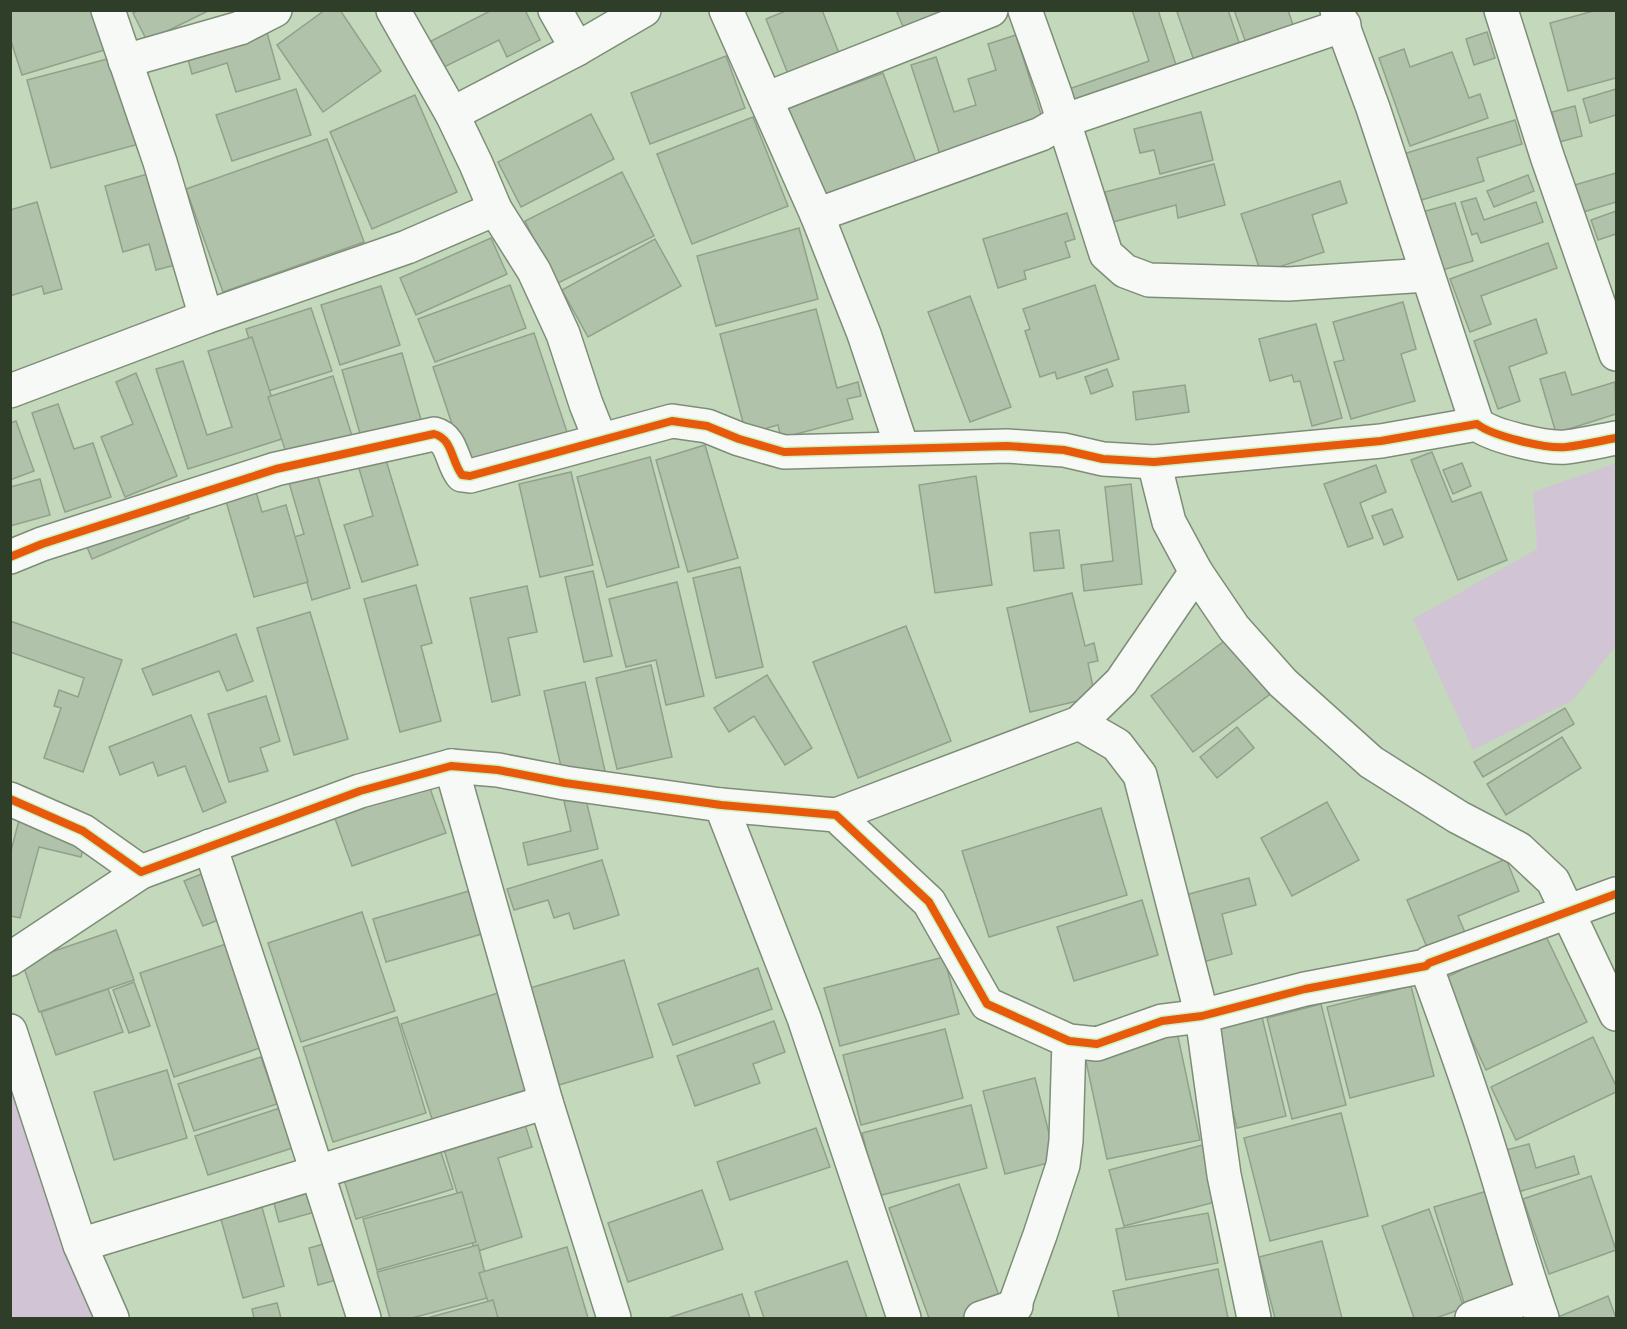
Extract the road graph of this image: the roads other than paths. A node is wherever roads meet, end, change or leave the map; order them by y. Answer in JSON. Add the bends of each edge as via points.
{"nodes":[{"id":1,"x":108,"y":10,"type":"edge"},
{"id":2,"x":275,"y":10,"type":"edge"},
{"id":3,"x":393,"y":10,"type":"edge"},
{"id":4,"x":555,"y":10,"type":"edge"},
{"id":5,"x":644,"y":10,"type":"edge"},
{"id":6,"x":726,"y":10,"type":"edge"},
{"id":7,"x":991,"y":10,"type":"edge"},
{"id":8,"x":1025,"y":10,"type":"edge"},
{"id":9,"x":1501,"y":10,"type":"edge"},
{"id":10,"x":1340,"y":18,"type":"edge"},
{"id":11,"x":577,"y":49,"type":"junction"},
{"id":12,"x":125,"y":62,"type":"junction"},
{"id":13,"x":766,"y":99,"type":"junction"},
{"id":14,"x":452,"y":114,"type":"junction"},
{"id":15,"x":1063,"y":121,"type":"junction"},
{"id":16,"x":495,"y":209,"type":"junction"},
{"id":17,"x":817,"y":214,"type":"junction"},
{"id":18,"x":1427,"y":275,"type":"junction"},
{"id":19,"x":206,"y":317,"type":"junction"},
{"id":20,"x":1617,"y":354,"type":"edge"},
{"id":21,"x":10,"y":392,"type":"edge"},
{"id":22,"x":1476,"y":424,"type":"junction"},
{"id":23,"x":1617,"y":438,"type":"edge"},
{"id":24,"x":600,"y":439,"type":"junction"},
{"id":25,"x":902,"y":448,"type":"junction"},
{"id":26,"x":1154,"y":462,"type":"junction"},
{"id":27,"x":10,"y":557,"type":"edge"},
{"id":28,"x":1196,"y":572,"type":"junction"},
{"id":29,"x":1079,"y":723,"type":"junction"},
{"id":30,"x":451,"y":766,"type":"junction"},
{"id":31,"x":10,"y":799,"type":"edge"},
{"id":32,"x":721,"y":805,"type":"junction"},
{"id":33,"x":836,"y":815,"type":"junction"},
{"id":34,"x":210,"y":846,"type":"junction"},
{"id":35,"x":141,"y":872,"type":"junction"},
{"id":36,"x":1617,"y":894,"type":"edge"},
{"id":37,"x":1567,"y":912,"type":"junction"},
{"id":38,"x":10,"y":959,"type":"edge"},
{"id":39,"x":1426,"y":966,"type":"junction"},
{"id":40,"x":1617,"y":1014,"type":"edge"},
{"id":41,"x":1202,"y":1016,"type":"junction"},
{"id":42,"x":10,"y":1030,"type":"edge"},
{"id":43,"x":1069,"y":1041,"type":"junction"},
{"id":44,"x":546,"y":1102,"type":"junction"},
{"id":45,"x":317,"y":1171,"type":"junction"},
{"id":46,"x":80,"y":1245,"type":"junction"},
{"id":47,"x":1538,"y":1307,"type":"edge"},
{"id":48,"x":1013,"y":1312,"type":"edge"},
{"id":49,"x":112,"y":1318,"type":"edge"},
{"id":50,"x":364,"y":1318,"type":"edge"},
{"id":51,"x":614,"y":1318,"type":"edge"},
{"id":52,"x":904,"y":1318,"type":"edge"},
{"id":53,"x":981,"y":1318,"type":"edge"},
{"id":54,"x":1254,"y":1318,"type":"edge"},
{"id":55,"x":1472,"y":1318,"type":"edge"}],
"edges":[{"from":1,"to":12,"type":"street"},
{"from":2,"to":12,"type":"street","via":[[240,28]]},
{"from":3,"to":14,"type":"street"},
{"from":4,"to":11,"type":"street"},
{"from":5,"to":11,"type":"street"},
{"from":6,"to":13,"type":"street"},
{"from":7,"to":13,"type":"street"},
{"from":8,"to":15,"type":"street"},
{"from":9,"to":20,"type":"street","via":[[1546,156]]},
{"from":10,"to":15,"type":"street"},
{"from":10,"to":18,"type":"street"},
{"from":11,"to":14,"type":"street"},
{"from":12,"to":19,"type":"street","via":[[160,162]]},
{"from":13,"to":17,"type":"street"},
{"from":14,"to":16,"type":"street"},
{"from":15,"to":17,"type":"street","via":[[1041,134]]},
{"from":15,"to":18,"type":"street","via":[[1106,254],[1125,271],[1149,280],[1288,284]]},
{"from":16,"to":19,"type":"street","via":[[407,247]]},
{"from":16,"to":24,"type":"street","via":[[534,271],[563,334]]},
{"from":17,"to":25,"type":"street","via":[[864,334]]},
{"from":18,"to":22,"type":"street"},
{"from":19,"to":21,"type":"street"},
{"from":22,"to":23,"type":"street","via":[[1515,440],[1563,447]]},
{"from":22,"to":26,"type":"street","via":[[1381,441]]},
{"from":24,"to":25,"type":"street","via":[[672,421],[707,426],[784,452]]},
{"from":24,"to":27,"type":"street","via":[[470,476],[462,475],[447,441],[434,434],[276,469],[42,543]]},
{"from":25,"to":26,"type":"street","via":[[1007,446]]},
{"from":26,"to":28,"type":"street","via":[[1169,522]]},
{"from":28,"to":29,"type":"street","via":[[1121,682]]},
{"from":28,"to":37,"type":"street","via":[[1234,628],[1283,683],[1371,762],[1458,817],[1519,849],[1553,881]]},
{"from":29,"to":33,"type":"street"},
{"from":29,"to":41,"type":"street","via":[[1116,746],[1140,775]]},
{"from":30,"to":32,"type":"street"},
{"from":30,"to":34,"type":"street","via":[[360,791]]},
{"from":30,"to":44,"type":"street"},
{"from":31,"to":35,"type":"street","via":[[83,831]]},
{"from":32,"to":33,"type":"street"},
{"from":32,"to":52,"type":"street","via":[[804,1018]]},
{"from":33,"to":43,"type":"street","via":[[929,902],[987,1004]]},
{"from":34,"to":35,"type":"street"},
{"from":34,"to":45,"type":"street"},
{"from":35,"to":38,"type":"street"},
{"from":36,"to":37,"type":"street"},
{"from":37,"to":39,"type":"street"},
{"from":37,"to":40,"type":"street"},
{"from":39,"to":41,"type":"street","via":[[1305,989]]},
{"from":39,"to":47,"type":"street","via":[[1483,1128]]},
{"from":41,"to":43,"type":"street","via":[[1162,1021],[1097,1044]]},
{"from":41,"to":54,"type":"street","via":[[1224,1175]]},
{"from":42,"to":46,"type":"street"},
{"from":43,"to":48,"type":"street","via":[[1062,1165]]},
{"from":44,"to":45,"type":"street"},
{"from":44,"to":51,"type":"street"},
{"from":45,"to":46,"type":"street"},
{"from":45,"to":50,"type":"street"},
{"from":46,"to":49,"type":"street"},
{"from":47,"to":55,"type":"street"},
{"from":48,"to":53,"type":"street"}]}
